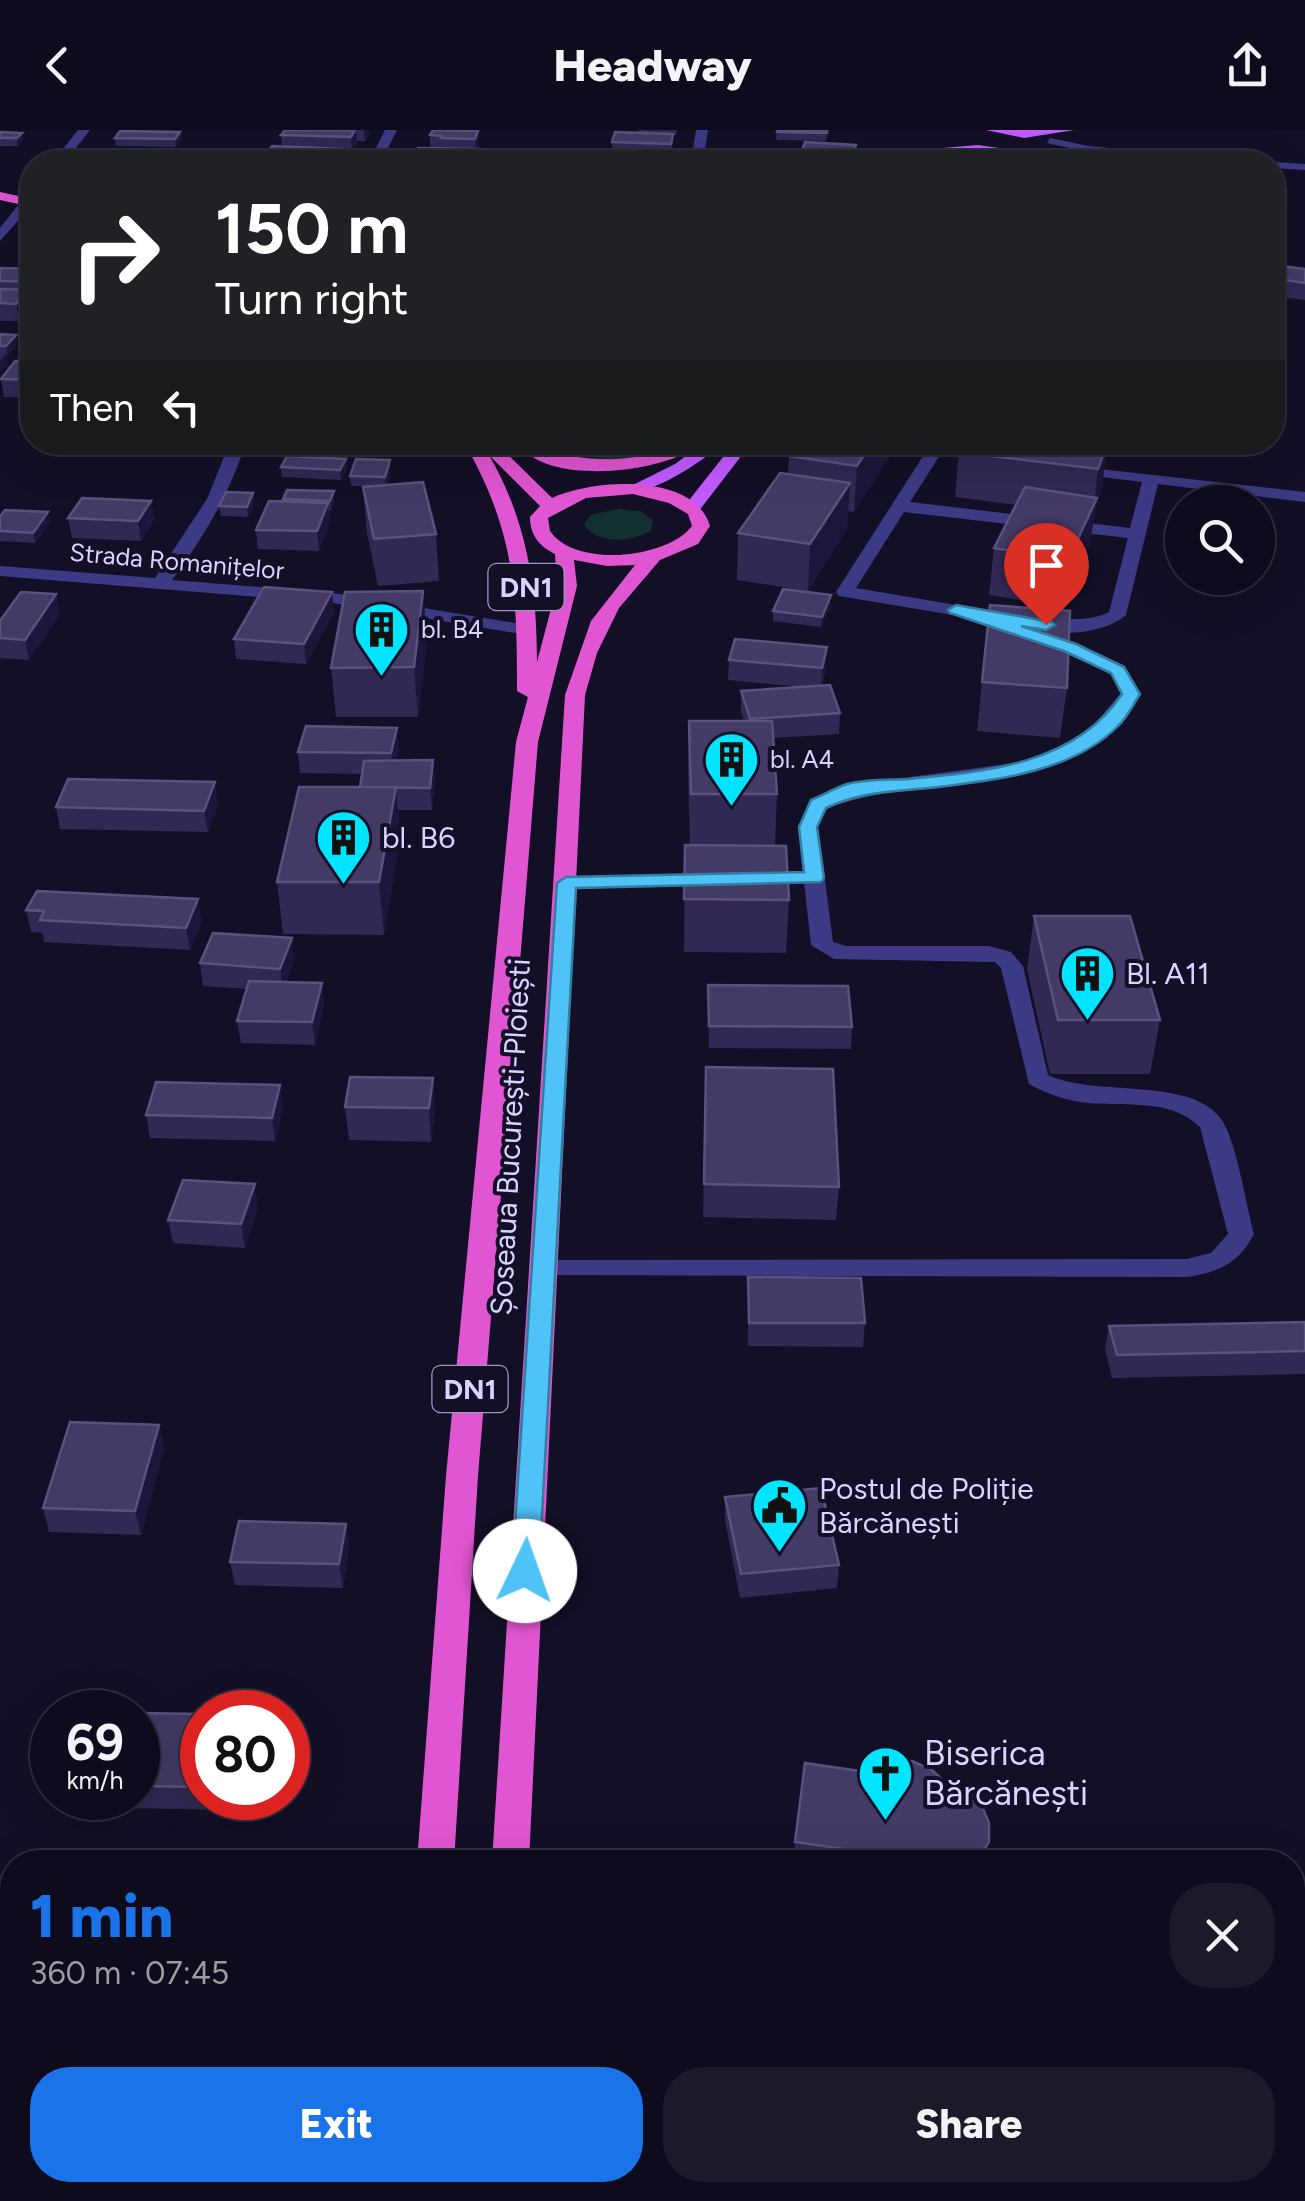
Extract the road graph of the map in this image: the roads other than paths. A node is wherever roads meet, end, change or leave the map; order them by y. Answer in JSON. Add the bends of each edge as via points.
{"nodes":[{"id":1,"x":84,"y":130,"type":"edge"},
{"id":2,"x":992,"y":130,"type":"edge"},
{"id":3,"x":1068,"y":130,"type":"edge"},
{"id":4,"x":1050,"y":141,"type":"junction"},
{"id":5,"x":974,"y":149,"type":"junction"},
{"id":6,"x":68,"y":150,"type":"edge"},
{"id":7,"x":937,"y":150,"type":"edge"},
{"id":8,"x":969,"y":150,"type":"edge"},
{"id":9,"x":985,"y":150,"type":"edge"},
{"id":10,"x":999,"y":150,"type":"edge"},
{"id":11,"x":1037,"y":150,"type":"edge"},
{"id":12,"x":1101,"y":150,"type":"edge"},
{"id":13,"x":20,"y":212,"type":"edge"},
{"id":14,"x":0,"y":237,"type":"edge"},
{"id":15,"x":234,"y":455,"type":"edge"},
{"id":16,"x":480,"y":455,"type":"edge"},
{"id":17,"x":497,"y":455,"type":"edge"},
{"id":18,"x":542,"y":455,"type":"edge"},
{"id":19,"x":551,"y":455,"type":"edge"},
{"id":20,"x":669,"y":455,"type":"edge"},
{"id":21,"x":698,"y":455,"type":"edge"},
{"id":22,"x":734,"y":455,"type":"edge"},
{"id":23,"x":932,"y":455,"type":"edge"},
{"id":24,"x":974,"y":455,"type":"edge"},
{"id":25,"x":1014,"y":460,"type":"edge"},
{"id":26,"x":1053,"y":466,"type":"edge"},
{"id":27,"x":1151,"y":479,"type":"junction"},
{"id":28,"x":634,"y":489,"type":"junction"},
{"id":29,"x":602,"y":490,"type":"junction"},
{"id":30,"x":1305,"y":497,"type":"edge"},
{"id":31,"x":550,"y":506,"type":"junction"},
{"id":32,"x":899,"y":506,"type":"junction"},
{"id":33,"x":692,"y":508,"type":"junction"},
{"id":34,"x":1137,"y":534,"type":"junction"},
{"id":35,"x":564,"y":552,"type":"junction"},
{"id":36,"x":651,"y":559,"type":"junction"},
{"id":37,"x":0,"y":571,"type":"edge"},
{"id":38,"x":160,"y":584,"type":"junction"},
{"id":39,"x":956,"y":610,"type":"junction"},
{"id":40,"x":527,"y":630,"type":"junction"},
{"id":41,"x":527,"y":742,"type":"junction"},
{"id":42,"x":738,"y":880,"type":"edge"},
{"id":43,"x":566,"y":883,"type":"junction"},
{"id":44,"x":542,"y":1269,"type":"junction"},
{"id":45,"x":437,"y":1850,"type":"edge"},
{"id":46,"x":512,"y":1850,"type":"edge"}],
"edges":[{"from":1,"to":6,"type":"street"},
{"from":2,"to":3,"type":"main road"},
{"from":3,"to":4,"type":"main road"},
{"from":3,"to":10,"type":"main road"},
{"from":4,"to":11,"type":"main road"},
{"from":4,"to":12,"type":"lane"},
{"from":5,"to":7,"type":"main road","via":[[954,136]]},
{"from":5,"to":8,"type":"main road"},
{"from":5,"to":9,"type":"main road"},
{"from":13,"to":14,"type":"street"},
{"from":15,"to":38,"type":"street","via":[[202,528]]},
{"from":16,"to":40,"type":"highway","number":"DN1","via":[[506,500],[521,549]]},
{"from":17,"to":31,"type":"highway"},
{"from":18,"to":29,"type":"highway"},
{"from":19,"to":20,"type":"highway","via":[[586,466],[628,468]]},
{"from":21,"to":28,"type":"main road"},
{"from":22,"to":33,"type":"main road"},
{"from":23,"to":32,"type":"street"},
{"from":24,"to":25,"type":"street"},
{"from":26,"to":27,"type":"street"},
{"from":27,"to":30,"type":"street"},
{"from":27,"to":34,"type":"street"},
{"from":28,"to":29,"type":"highway"},
{"from":28,"to":33,"type":"highway"},
{"from":29,"to":31,"type":"highway"},
{"from":31,"to":35,"type":"highway","number":"DN1","via":[[538,530]]},
{"from":32,"to":34,"type":"street"},
{"from":32,"to":39,"type":"street","via":[[845,592]]},
{"from":33,"to":36,"type":"highway","number":"DN1","via":[[701,531],[692,543]]},
{"from":34,"to":39,"type":"street","via":[[1117,614],[1108,622],[1072,628]]},
{"from":35,"to":36,"type":"highway","number":"DN1","via":[[605,561]]},
{"from":35,"to":41,"type":"highway","name":"Șoseaua București-Ploiești","number":"DN1","via":[[566,586]]},
{"from":36,"to":43,"type":"highway","name":"Șoseaua București-Ploiești","number":"DN1","via":[[618,594],[586,648],[570,743]]},
{"from":37,"to":38,"type":"street","name":"Strada Romanițelor"},
{"from":38,"to":40,"type":"street","name":"Strada Romanițelor","via":[[350,600]]},
{"from":39,"to":44,"type":"street","via":[[1118,670],[1131,694],[1113,722],[1084,745],[1039,764],[850,789],[818,804],[808,827],[805,878],[822,945],[834,952],[1003,957],[1012,966],[1037,1078],[1081,1097],[1185,1102],[1204,1110],[1241,1234],[1232,1252],[1215,1264],[1187,1268]]},
{"from":40,"to":41,"type":"highway","number":"DN1"},
{"from":41,"to":45,"type":"highway","name":"Șoseaua București-Ploiești","number":"DN1"},
{"from":42,"to":43,"type":"street"},
{"from":43,"to":44,"type":"highway","name":"Șoseaua București-Ploiești","number":"DN1"},
{"from":44,"to":46,"type":"highway","name":"Șoseaua București-Ploiești","number":"DN1"}]}
